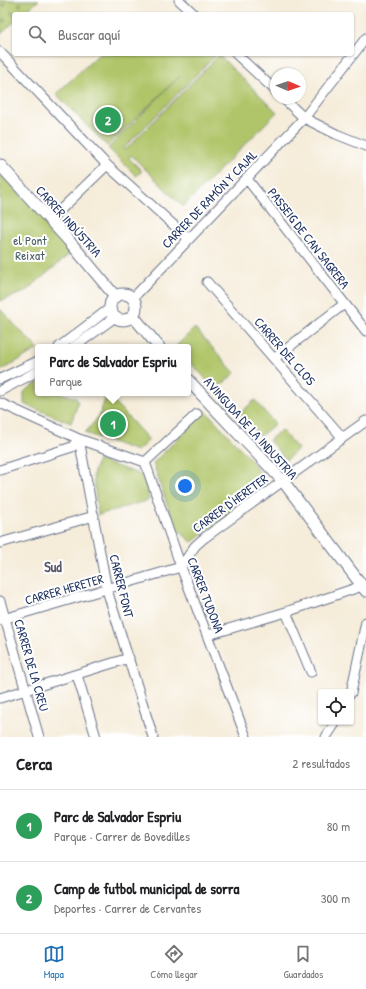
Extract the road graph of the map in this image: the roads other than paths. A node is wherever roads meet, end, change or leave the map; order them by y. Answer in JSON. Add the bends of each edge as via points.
{"nodes":[{"id":1,"x":179,"y":0,"type":"edge"},
{"id":2,"x":192,"y":12,"type":"edge"},
{"id":3,"x":366,"y":38,"type":"edge"},
{"id":4,"x":0,"y":52,"type":"edge"},
{"id":5,"x":354,"y":53,"type":"edge"},
{"id":6,"x":238,"y":56,"type":"edge"},
{"id":7,"x":352,"y":56,"type":"edge"},
{"id":8,"x":270,"y":85,"type":"edge"},
{"id":9,"x":289,"y":104,"type":"edge"},
{"id":10,"x":304,"y":118,"type":"junction"},
{"id":11,"x":366,"y":146,"type":"edge"},
{"id":12,"x":107,"y":165,"type":"junction"},
{"id":13,"x":0,"y":166,"type":"edge"},
{"id":14,"x":247,"y":179,"type":"junction"},
{"id":15,"x":50,"y":220,"type":"junction"},
{"id":16,"x":189,"y":239,"type":"junction"},
{"id":17,"x":207,"y":282,"type":"dead end"},
{"id":18,"x":115,"y":296,"type":"junction"},
{"id":19,"x":133,"y":298,"type":"junction"},
{"id":20,"x":344,"y":304,"type":"junction"},
{"id":21,"x":112,"y":313,"type":"junction"},
{"id":22,"x":133,"y":316,"type":"junction"},
{"id":23,"x":366,"y":331,"type":"edge"},
{"id":24,"x":65,"y":344,"type":"edge"},
{"id":25,"x":77,"y":344,"type":"edge"},
{"id":26,"x":156,"y":344,"type":"edge"},
{"id":27,"x":275,"y":358,"type":"junction"},
{"id":28,"x":35,"y":362,"type":"edge"},
{"id":29,"x":35,"y":373,"type":"edge"},
{"id":30,"x":0,"y":379,"type":"edge"},
{"id":31,"x":191,"y":383,"type":"edge"},
{"id":32,"x":0,"y":387,"type":"edge"},
{"id":33,"x":0,"y":391,"type":"edge"},
{"id":34,"x":0,"y":403,"type":"edge"},
{"id":35,"x":197,"y":414,"type":"dead end"},
{"id":36,"x":366,"y":422,"type":"edge"},
{"id":37,"x":342,"y":437,"type":"junction"},
{"id":38,"x":80,"y":438,"type":"junction"},
{"id":39,"x":145,"y":462,"type":"junction"},
{"id":40,"x":0,"y":470,"type":"edge"},
{"id":41,"x":283,"y":481,"type":"junction"},
{"id":42,"x":94,"y":516,"type":"junction"},
{"id":43,"x":0,"y":543,"type":"edge"},
{"id":44,"x":180,"y":567,"type":"junction"},
{"id":45,"x":364,"y":588,"type":"edge"},
{"id":46,"x":107,"y":590,"type":"junction"},
{"id":47,"x":0,"y":601,"type":"edge"},
{"id":48,"x":286,"y":612,"type":"junction"},
{"id":49,"x":3,"y":620,"type":"edge"},
{"id":50,"x":366,"y":622,"type":"edge"},
{"id":51,"x":208,"y":635,"type":"junction"},
{"id":52,"x":129,"y":658,"type":"junction"},
{"id":53,"x":311,"y":672,"type":"dead end"},
{"id":54,"x":77,"y":675,"type":"junction"},
{"id":55,"x":352,"y":689,"type":"edge"},
{"id":56,"x":25,"y":690,"type":"junction"},
{"id":57,"x":0,"y":698,"type":"edge"},
{"id":58,"x":334,"y":725,"type":"edge"},
{"id":59,"x":151,"y":736,"type":"edge"},
{"id":60,"x":39,"y":737,"type":"edge"},
{"id":61,"x":96,"y":737,"type":"edge"},
{"id":62,"x":246,"y":737,"type":"edge"},
{"id":63,"x":326,"y":737,"type":"edge"}],
"edges":[{"from":1,"to":2,"type":"street"},
{"from":3,"to":5,"type":"street","name":"CARRER DE RAMÓN Y CAJAL"},
{"from":4,"to":12,"type":"street"},
{"from":6,"to":8,"type":"street"},
{"from":7,"to":10,"type":"street","name":"CARRER DE RAMÓN Y CAJAL"},
{"from":9,"to":10,"type":"street"},
{"from":10,"to":11,"type":"street"},
{"from":10,"to":14,"type":"street","name":"CARRER DE RAMÓN Y CAJAL"},
{"from":12,"to":15,"type":"street"},
{"from":12,"to":16,"type":"street"},
{"from":13,"to":15,"type":"street","name":"CARRER INDÚSTRIA"},
{"from":14,"to":16,"type":"street","name":"CARRER DE RAMÓN Y CAJAL"},
{"from":14,"to":20,"type":"street","name":"PASSEIG DE CAN SAGRERA"},
{"from":15,"to":18,"type":"street","name":"CARRER INDÚSTRIA"},
{"from":16,"to":19,"type":"street","name":"CARRER DE RAMÓN Y CAJAL"},
{"from":17,"to":27,"type":"street","name":"CARRER DEL CLOS"},
{"from":18,"to":19,"type":"street","via":[[124,294]]},
{"from":18,"to":21,"type":"street","via":[[112,300]]},
{"from":19,"to":22,"type":"street","via":[[136,309]]},
{"from":20,"to":23,"type":"street","name":"PASSEIG DE CAN SAGRERA"},
{"from":20,"to":27,"type":"street"},
{"from":21,"to":22,"type":"street","via":[[124,320]]},
{"from":21,"to":24,"type":"street"},
{"from":21,"to":25,"type":"street"},
{"from":22,"to":26,"type":"street"},
{"from":27,"to":37,"type":"street","name":"CARRER DEL CLOS"},
{"from":28,"to":30,"type":"street"},
{"from":29,"to":33,"type":"street"},
{"from":31,"to":41,"type":"street","name":"AVINGUDA DE LA INDUSTRIA"},
{"from":32,"to":33,"type":"street"},
{"from":34,"to":38,"type":"street"},
{"from":35,"to":39,"type":"street"},
{"from":36,"to":37,"type":"street"},
{"from":37,"to":41,"type":"street"},
{"from":38,"to":39,"type":"street"},
{"from":38,"to":40,"type":"street","via":[[72,447]]},
{"from":38,"to":42,"type":"street","name":"CARRER FONT"},
{"from":39,"to":44,"type":"street","name":"CARRER TUDONA"},
{"from":41,"to":44,"type":"street","name":"CARRER D'HERETER","via":[[195,546]]},
{"from":41,"to":45,"type":"street","name":"AVINGUDA DE LA INDUSTRIA"},
{"from":42,"to":43,"type":"street"},
{"from":42,"to":46,"type":"street","name":"CARRER FONT"},
{"from":44,"to":46,"type":"street","name":"CARRER HERETER"},
{"from":44,"to":51,"type":"street","name":"CARRER TUDONA"},
{"from":45,"to":48,"type":"street"},
{"from":46,"to":49,"type":"street","name":"CARRER HERETER"},
{"from":46,"to":52,"type":"street","name":"CARRER FONT"},
{"from":47,"to":49,"type":"street","name":"CARRER DE LA CREU"},
{"from":48,"to":51,"type":"street"},
{"from":48,"to":53,"type":"street"},
{"from":49,"to":56,"type":"street","name":"CARRER DE LA CREU"},
{"from":50,"to":55,"type":"street"},
{"from":51,"to":62,"type":"street","name":"CARRER TUDONA"},
{"from":52,"to":54,"type":"street"},
{"from":52,"to":59,"type":"street","name":"CARRER FONT"},
{"from":54,"to":56,"type":"street"},
{"from":54,"to":61,"type":"street"},
{"from":56,"to":57,"type":"street"},
{"from":56,"to":60,"type":"street","name":"CARRER DE LA CREU"},
{"from":58,"to":63,"type":"street"}]}
